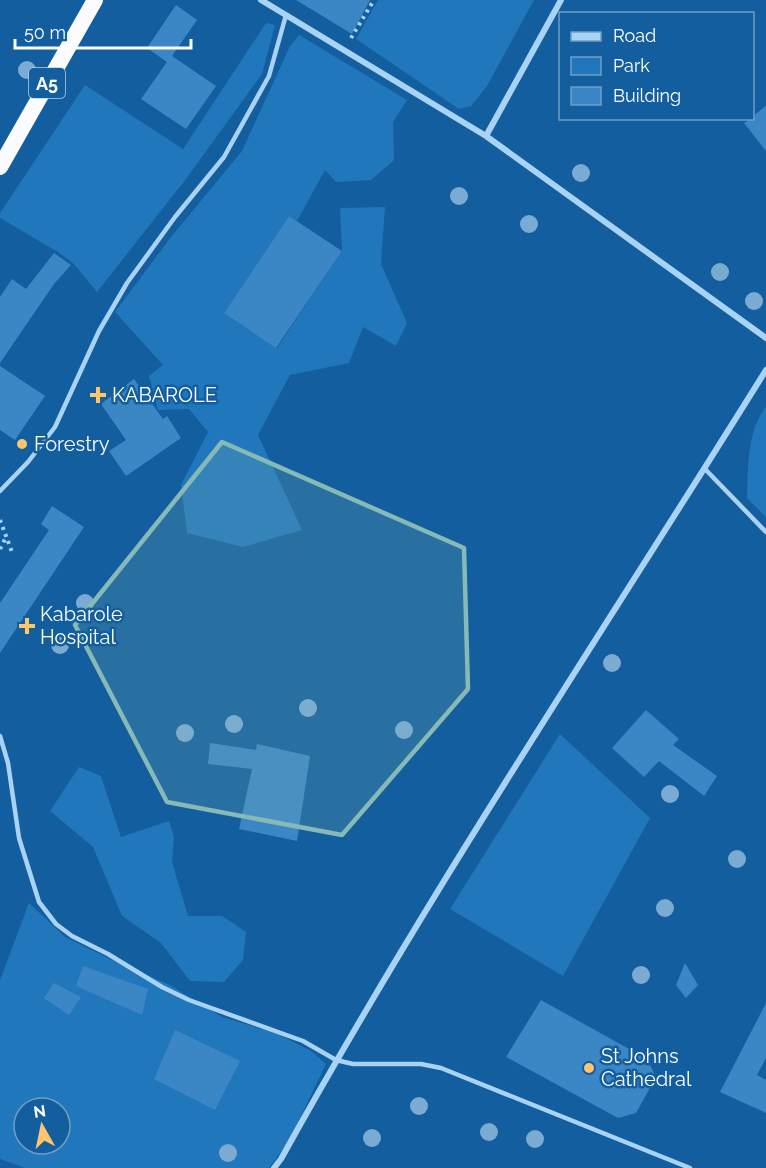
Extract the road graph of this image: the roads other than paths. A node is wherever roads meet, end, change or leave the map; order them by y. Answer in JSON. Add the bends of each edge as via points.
{"nodes":[{"id":1,"x":95,"y":0,"type":"edge"},
{"id":2,"x":261,"y":0,"type":"edge"},
{"id":3,"x":561,"y":0,"type":"edge"},
{"id":4,"x":286,"y":15,"type":"junction"},
{"id":5,"x":486,"y":136,"type":"junction"},
{"id":6,"x":0,"y":166,"type":"edge"},
{"id":7,"x":766,"y":339,"type":"edge"},
{"id":8,"x":766,"y":370,"type":"edge"},
{"id":9,"x":705,"y":469,"type":"junction"},
{"id":10,"x":0,"y":491,"type":"edge"},
{"id":11,"x":766,"y":532,"type":"edge"},
{"id":12,"x":0,"y":736,"type":"edge"},
{"id":13,"x":336,"y":1060,"type":"junction"},
{"id":14,"x":274,"y":1168,"type":"edge"},
{"id":15,"x":690,"y":1168,"type":"edge"}],
"edges":[{"from":1,"to":6,"type":"highway","number":"A5"},
{"from":2,"to":4,"type":"street"},
{"from":3,"to":5,"type":"street"},
{"from":4,"to":5,"type":"street"},
{"from":4,"to":10,"type":"lane","via":[[269,76],[224,156],[127,283],[99,331],[55,427]]},
{"from":5,"to":7,"type":"street"},
{"from":8,"to":9,"type":"street"},
{"from":9,"to":11,"type":"lane"},
{"from":9,"to":13,"type":"street","via":[[468,841]]},
{"from":12,"to":13,"type":"lane","via":[[19,838],[39,902],[56,924],[162,987],[303,1041]]},
{"from":13,"to":14,"type":"street"},
{"from":13,"to":15,"type":"lane","via":[[441,1068]]}]}
